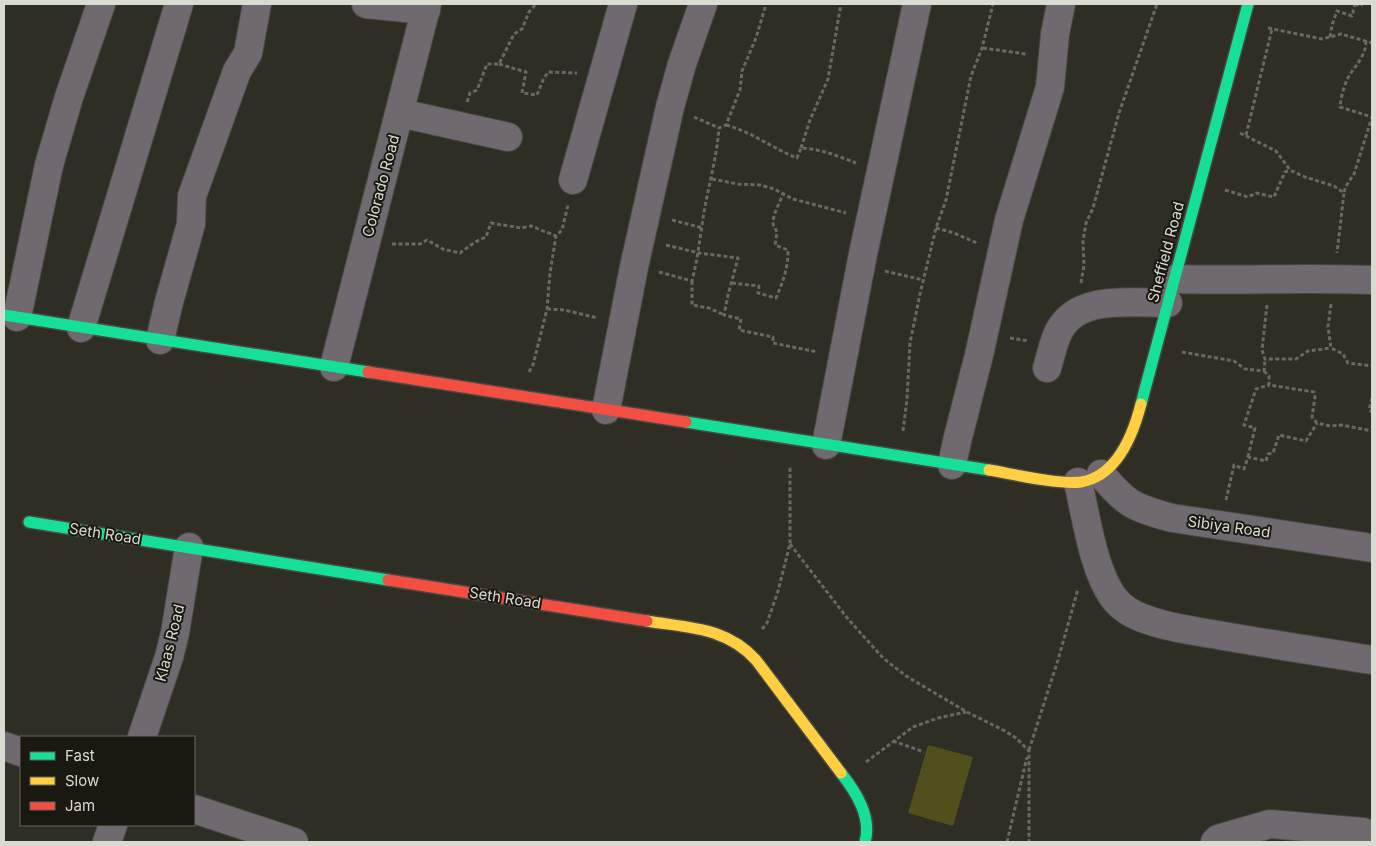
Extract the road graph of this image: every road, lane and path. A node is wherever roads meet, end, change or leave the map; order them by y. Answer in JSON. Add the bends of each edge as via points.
{"nodes":[{"id":1,"x":101,"y":4,"type":"edge"},
{"id":2,"x":180,"y":4,"type":"edge"},
{"id":3,"x":257,"y":4,"type":"edge"},
{"id":4,"x":366,"y":4,"type":"edge"},
{"id":5,"x":536,"y":4,"type":"edge"},
{"id":6,"x":623,"y":4,"type":"edge"},
{"id":7,"x":703,"y":4,"type":"edge"},
{"id":8,"x":766,"y":4,"type":"edge"},
{"id":9,"x":841,"y":4,"type":"edge"},
{"id":10,"x":917,"y":4,"type":"edge"},
{"id":11,"x":993,"y":4,"type":"edge"},
{"id":12,"x":1060,"y":4,"type":"edge"},
{"id":13,"x":1157,"y":4,"type":"edge"},
{"id":14,"x":1248,"y":4,"type":"edge"},
{"id":15,"x":1355,"y":4,"type":"edge"},
{"id":16,"x":1362,"y":4,"type":"edge"},
{"id":17,"x":426,"y":7,"type":"edge"},
{"id":18,"x":1243,"y":22,"type":"junction"},
{"id":19,"x":1272,"y":29,"type":"junction"},
{"id":20,"x":1330,"y":37,"type":"junction"},
{"id":21,"x":1366,"y":41,"type":"junction"},
{"id":22,"x":1372,"y":43,"type":"edge"},
{"id":23,"x":982,"y":48,"type":"junction"},
{"id":24,"x":1054,"y":54,"type":"junction"},
{"id":25,"x":499,"y":64,"type":"junction"},
{"id":26,"x":602,"y":78,"type":"junction"},
{"id":27,"x":670,"y":107,"type":"junction"},
{"id":28,"x":400,"y":113,"type":"junction"},
{"id":29,"x":1372,"y":118,"type":"edge"},
{"id":30,"x":726,"y":125,"type":"junction"},
{"id":31,"x":462,"y":127,"type":"junction"},
{"id":32,"x":1215,"y":127,"type":"junction"},
{"id":33,"x":719,"y":128,"type":"junction"},
{"id":34,"x":1246,"y":134,"type":"junction"},
{"id":35,"x":508,"y":137,"type":"dead end"},
{"id":36,"x":801,"y":148,"type":"junction"},
{"id":37,"x":883,"y":167,"type":"junction"},
{"id":38,"x":1290,"y":170,"type":"junction"},
{"id":39,"x":712,"y":179,"type":"junction"},
{"id":40,"x":573,"y":180,"type":"joint"},
{"id":41,"x":1200,"y":184,"type":"junction"},
{"id":42,"x":1344,"y":193,"type":"junction"},
{"id":43,"x":783,"y":194,"type":"junction"},
{"id":44,"x":871,"y":220,"type":"junction"},
{"id":45,"x":643,"y":227,"type":"junction"},
{"id":46,"x":703,"y":228,"type":"junction"},
{"id":47,"x":936,"y":228,"type":"junction"},
{"id":48,"x":556,"y":236,"type":"junction"},
{"id":49,"x":366,"y":242,"type":"junction"},
{"id":50,"x":1003,"y":248,"type":"junction"},
{"id":51,"x":699,"y":253,"type":"junction"},
{"id":52,"x":634,"y":267,"type":"junction"},
{"id":53,"x":860,"y":267,"type":"junction"},
{"id":54,"x":1334,"y":278,"type":"junction"},
{"id":55,"x":923,"y":280,"type":"junction"},
{"id":56,"x":1269,"y":280,"type":"junction"},
{"id":57,"x":1372,"y":280,"type":"edge"},
{"id":58,"x":692,"y":281,"type":"junction"},
{"id":59,"x":732,"y":283,"type":"junction"},
{"id":60,"x":1171,"y":291,"type":"junction"},
{"id":61,"x":547,"y":309,"type":"junction"},
{"id":62,"x":1077,"y":311,"type":"junction"},
{"id":63,"x":724,"y":315,"type":"junction"},
{"id":64,"x":10,"y":316,"type":"edge"},
{"id":65,"x":622,"y":323,"type":"junction"},
{"id":66,"x":81,"y":328,"type":"junction"},
{"id":67,"x":984,"y":332,"type":"junction"},
{"id":68,"x":160,"y":340,"type":"junction"},
{"id":69,"x":1157,"y":346,"type":"junction"},
{"id":70,"x":1331,"y":348,"type":"junction"},
{"id":71,"x":1051,"y":357,"type":"joint"},
{"id":72,"x":1265,"y":359,"type":"junction"},
{"id":73,"x":842,"y":365,"type":"junction"},
{"id":74,"x":1372,"y":366,"type":"edge"},
{"id":75,"x":334,"y":367,"type":"junction"},
{"id":76,"x":1264,"y":371,"type":"junction"},
{"id":77,"x":1269,"y":385,"type":"junction"},
{"id":78,"x":520,"y":396,"type":"junction"},
{"id":79,"x":1372,"y":398,"type":"edge"},
{"id":80,"x":606,"y":410,"type":"junction"},
{"id":81,"x":1372,"y":412,"type":"edge"},
{"id":82,"x":1317,"y":423,"type":"junction"},
{"id":83,"x":1372,"y":431,"type":"edge"},
{"id":84,"x":826,"y":445,"type":"junction"},
{"id":85,"x":900,"y":456,"type":"junction"},
{"id":86,"x":1248,"y":457,"type":"junction"},
{"id":87,"x":790,"y":462,"type":"dead end"},
{"id":88,"x":952,"y":465,"type":"junction"},
{"id":89,"x":1090,"y":478,"type":"junction"},
{"id":90,"x":29,"y":522,"type":"dead end"},
{"id":91,"x":1228,"y":526,"type":"junction"},
{"id":92,"x":790,"y":544,"type":"junction"},
{"id":93,"x":190,"y":548,"type":"junction"},
{"id":94,"x":1372,"y":548,"type":"edge"},
{"id":95,"x":1096,"y":558,"type":"junction"},
{"id":96,"x":758,"y":633,"type":"dead end"},
{"id":97,"x":1372,"y":660,"type":"edge"},
{"id":98,"x":967,"y":712,"type":"junction"},
{"id":99,"x":142,"y":736,"type":"edge"},
{"id":100,"x":893,"y":741,"type":"junction"},
{"id":101,"x":4,"y":746,"type":"edge"},
{"id":102,"x":1029,"y":751,"type":"junction"},
{"id":103,"x":20,"y":752,"type":"edge"},
{"id":104,"x":924,"y":752,"type":"dead end"},
{"id":105,"x":862,"y":765,"type":"dead end"},
{"id":106,"x":195,"y":809,"type":"edge"},
{"id":107,"x":113,"y":826,"type":"edge"},
{"id":108,"x":1372,"y":835,"type":"edge"},
{"id":109,"x":107,"y":842,"type":"edge"},
{"id":110,"x":294,"y":842,"type":"edge"},
{"id":111,"x":865,"y":842,"type":"edge"},
{"id":112,"x":1007,"y":842,"type":"edge"},
{"id":113,"x":1029,"y":842,"type":"edge"},
{"id":114,"x":1215,"y":842,"type":"edge"}],
"edges":[{"from":1,"to":64,"type":"street","via":[[55,146]]},
{"from":2,"to":66,"type":"street"},
{"from":3,"to":68,"type":"street","via":[[248,53],[237,70],[192,196],[191,224]]},
{"from":4,"to":17,"type":"street"},
{"from":5,"to":25,"type":"path","via":[[522,29],[514,34]]},
{"from":6,"to":26,"type":"street"},
{"from":7,"to":27,"type":"street"},
{"from":8,"to":30,"type":"path"},
{"from":9,"to":36,"type":"path","via":[[828,79]]},
{"from":10,"to":37,"type":"street"},
{"from":11,"to":23,"type":"path"},
{"from":12,"to":24,"type":"street"},
{"from":13,"to":62,"type":"path","via":[[1119,112],[1086,223],[1081,297]]},
{"from":14,"to":18,"type":"street","name":"Sheffield Road"},
{"from":15,"to":16,"type":"path"},
{"from":15,"to":20,"type":"path","via":[[1352,16],[1337,11]]},
{"from":17,"to":28,"type":"street","name":"Colorado Road"},
{"from":18,"to":19,"type":"path"},
{"from":18,"to":32,"type":"street","name":"Sheffield Road"},
{"from":19,"to":20,"type":"path","via":[[1322,39]]},
{"from":19,"to":34,"type":"path"},
{"from":20,"to":21,"type":"path","via":[[1341,34]]},
{"from":21,"to":22,"type":"path"},
{"from":21,"to":29,"type":"path","via":[[1366,48],[1345,86],[1340,107]]},
{"from":23,"to":24,"type":"path","via":[[1022,54]]},
{"from":23,"to":47,"type":"path","via":[[972,76],[946,200]]},
{"from":24,"to":50,"type":"street","via":[[1047,102],[1018,189]]},
{"from":25,"to":26,"type":"path","via":[[526,72],[522,93],[531,95],[537,95],[548,72]]},
{"from":25,"to":31,"type":"path","via":[[488,64],[477,90],[470,93]]},
{"from":26,"to":40,"type":"street"},
{"from":27,"to":33,"type":"path"},
{"from":27,"to":45,"type":"street"},
{"from":28,"to":31,"type":"street"},
{"from":28,"to":49,"type":"street","name":"Colorado Road"},
{"from":29,"to":42,"type":"path","via":[[1354,174]]},
{"from":30,"to":33,"type":"path"},
{"from":30,"to":36,"type":"path","via":[[759,137],[768,145],[797,158]]},
{"from":31,"to":35,"type":"street"},
{"from":32,"to":34,"type":"path"},
{"from":32,"to":41,"type":"street","name":"Sheffield Road"},
{"from":33,"to":39,"type":"path"},
{"from":34,"to":38,"type":"path","via":[[1276,151]]},
{"from":36,"to":37,"type":"path"},
{"from":37,"to":44,"type":"street"},
{"from":38,"to":41,"type":"path","via":[[1285,172],[1274,197],[1256,193],[1248,197]]},
{"from":38,"to":42,"type":"path","via":[[1334,186]]},
{"from":39,"to":43,"type":"path","via":[[760,185]]},
{"from":39,"to":46,"type":"path"},
{"from":40,"to":48,"type":"path","via":[[562,230]]},
{"from":41,"to":60,"type":"street","name":"Sheffield Road"},
{"from":42,"to":54,"type":"path"},
{"from":43,"to":44,"type":"path"},
{"from":43,"to":59,"type":"path","via":[[773,224],[777,232],[775,245],[788,250],[788,259],[776,298],[758,293],[759,286]]},
{"from":44,"to":53,"type":"street"},
{"from":45,"to":46,"type":"path"},
{"from":45,"to":51,"type":"path"},
{"from":45,"to":52,"type":"street"},
{"from":46,"to":51,"type":"path"},
{"from":47,"to":50,"type":"path","via":[[982,245]]},
{"from":47,"to":55,"type":"path"},
{"from":48,"to":49,"type":"path","via":[[531,226],[521,228],[491,223],[486,237],[460,253],[443,249],[428,240],[420,244]]},
{"from":48,"to":61,"type":"path"},
{"from":49,"to":75,"type":"street","name":"Colorado Road"},
{"from":50,"to":67,"type":"street"},
{"from":51,"to":58,"type":"path"},
{"from":51,"to":59,"type":"path","via":[[738,258]]},
{"from":52,"to":58,"type":"path"},
{"from":52,"to":65,"type":"street"},
{"from":53,"to":55,"type":"path"},
{"from":53,"to":73,"type":"street"},
{"from":54,"to":56,"type":"street"},
{"from":54,"to":57,"type":"street"},
{"from":54,"to":70,"type":"path","via":[[1328,327]]},
{"from":55,"to":85,"type":"path","via":[[910,343]]},
{"from":56,"to":60,"type":"street"},
{"from":56,"to":72,"type":"path","via":[[1262,350]]},
{"from":58,"to":63,"type":"path","via":[[692,305]]},
{"from":59,"to":63,"type":"path"},
{"from":60,"to":62,"type":"street"},
{"from":60,"to":69,"type":"street","name":"Sheffield Road"},
{"from":61,"to":65,"type":"path","via":[[588,314]]},
{"from":61,"to":78,"type":"path","via":[[533,365]]},
{"from":62,"to":71,"type":"street","via":[[1063,325]]},
{"from":63,"to":73,"type":"path","via":[[741,319],[739,330],[773,337],[773,343],[812,350]]},
{"from":64,"to":66,"type":"street"},
{"from":65,"to":80,"type":"street"},
{"from":66,"to":68,"type":"street"},
{"from":67,"to":71,"type":"path"},
{"from":67,"to":88,"type":"street"},
{"from":68,"to":75,"type":"street"},
{"from":69,"to":76,"type":"path","via":[[1234,361],[1245,368]]},
{"from":69,"to":89,"type":"street","name":"Sheffield Road","via":[[1128,441],[1120,456]]},
{"from":70,"to":72,"type":"path","via":[[1308,351],[1296,359]]},
{"from":70,"to":74,"type":"path","via":[[1343,354],[1348,363]]},
{"from":72,"to":76,"type":"path"},
{"from":73,"to":84,"type":"street"},
{"from":75,"to":78,"type":"street"},
{"from":76,"to":77,"type":"path","via":[[1269,376]]},
{"from":77,"to":82,"type":"path","via":[[1314,392],[1312,417]]},
{"from":77,"to":86,"type":"path","via":[[1256,388],[1249,407],[1244,425],[1255,428]]},
{"from":78,"to":80,"type":"street"},
{"from":79,"to":81,"type":"path","via":[[1369,410]]},
{"from":80,"to":84,"type":"street"},
{"from":82,"to":83,"type":"path"},
{"from":82,"to":86,"type":"path","via":[[1306,441],[1279,435],[1273,453],[1268,454],[1266,461]]},
{"from":84,"to":85,"type":"street"},
{"from":85,"to":88,"type":"street"},
{"from":86,"to":91,"type":"path","via":[[1244,469],[1234,465],[1226,500],[1232,501]]},
{"from":87,"to":92,"type":"path"},
{"from":88,"to":89,"type":"street","via":[[1054,480]]},
{"from":89,"to":91,"type":"street","name":"Sibiya Road","via":[[1134,506],[1172,518]]},
{"from":89,"to":95,"type":"street"},
{"from":90,"to":93,"type":"street","name":"Seth Road"},
{"from":91,"to":94,"type":"street","name":"Sibiya Road"},
{"from":92,"to":96,"type":"path","via":[[767,623]]},
{"from":92,"to":98,"type":"path","via":[[883,658],[906,676]]},
{"from":93,"to":99,"type":"street","name":"Klaas Road","via":[[173,641]]},
{"from":93,"to":111,"type":"street","name":"Seth Road","via":[[715,632],[730,638],[756,660],[855,791],[866,818]]},
{"from":95,"to":97,"type":"street","via":[[1102,578],[1114,598],[1126,610],[1146,620],[1244,640]]},
{"from":95,"to":102,"type":"path","via":[[1078,587]]},
{"from":98,"to":100,"type":"path","via":[[914,727]]},
{"from":98,"to":102,"type":"path","via":[[1005,731]]},
{"from":100,"to":104,"type":"path"},
{"from":100,"to":105,"type":"path"},
{"from":101,"to":103,"type":"street"},
{"from":102,"to":112,"type":"path"},
{"from":102,"to":113,"type":"path"},
{"from":106,"to":110,"type":"street"},
{"from":107,"to":109,"type":"street"},
{"from":108,"to":114,"type":"street","via":[[1270,824]]}]}
